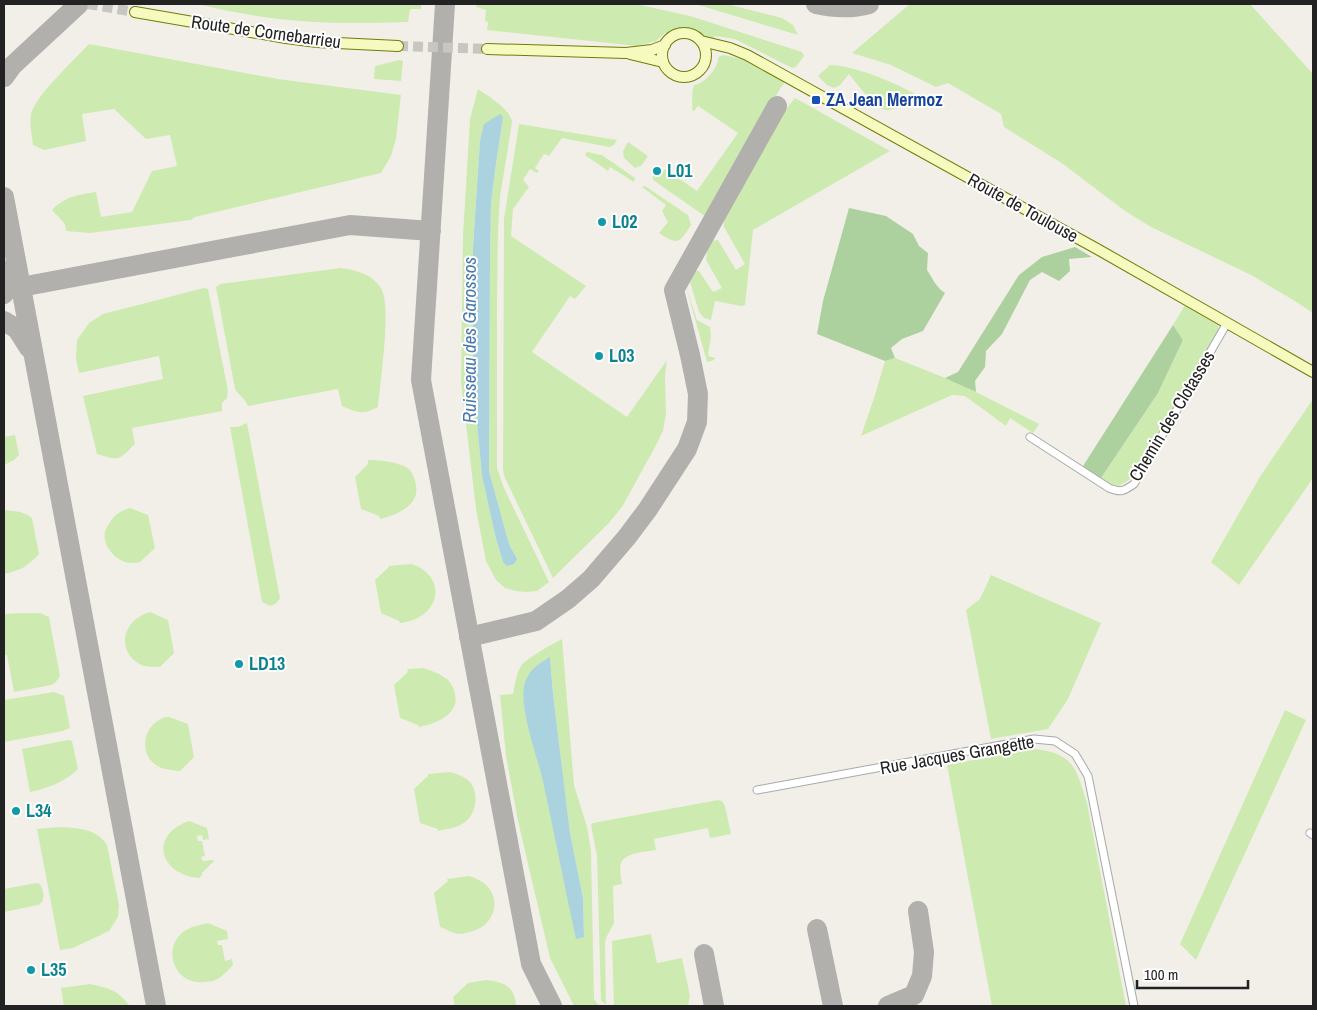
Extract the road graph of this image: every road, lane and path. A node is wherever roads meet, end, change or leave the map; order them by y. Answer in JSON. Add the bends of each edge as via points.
{"nodes":[{"id":1,"x":135,"y":12,"type":"tunnel mouth"},
{"id":2,"x":701,"y":41,"type":"junction"},
{"id":3,"x":665,"y":45,"type":"junction"},
{"id":4,"x":398,"y":46,"type":"tunnel mouth"},
{"id":5,"x":730,"y":48,"type":"junction"},
{"id":6,"x":487,"y":49,"type":"tunnel mouth"},
{"id":7,"x":626,"y":53,"type":"junction"},
{"id":8,"x":706,"y":60,"type":"junction"},
{"id":9,"x":663,"y":62,"type":"junction"},
{"id":10,"x":1228,"y":323,"type":"junction"},
{"id":11,"x":1313,"y":372,"type":"edge"},
{"id":12,"x":1030,"y":437,"type":"dead end"},
{"id":13,"x":757,"y":790,"type":"dead end"},
{"id":14,"x":1134,"y":1006,"type":"edge"}],
"edges":[{"from":1,"to":4,"type":"main road","name":"Route de Cornebarrieu","via":[[317,42]]},
{"from":2,"to":3,"type":"main road","via":[[685,34],[673,36]]},
{"from":2,"to":5,"type":"main road","name":"Route de Toulouse"},
{"from":2,"to":8,"type":"main road"},
{"from":3,"to":7,"type":"main road"},
{"from":3,"to":9,"type":"main road"},
{"from":5,"to":8,"type":"main road","via":[[715,52]]},
{"from":5,"to":10,"type":"main road","name":"Route de Toulouse"},
{"from":6,"to":7,"type":"main road"},
{"from":7,"to":9,"type":"main road"},
{"from":8,"to":9,"type":"main road","via":[[699,72],[687,77],[675,75]]},
{"from":10,"to":11,"type":"main road","name":"Route de Toulouse"},
{"from":10,"to":12,"type":"street","name":"Chemin des Clotasses","via":[[1134,484],[1124,490],[1109,488]]},
{"from":13,"to":14,"type":"street","name":"Rue Jacques Grangette","via":[[1034,739],[1055,742],[1076,754],[1088,776]]}]}
